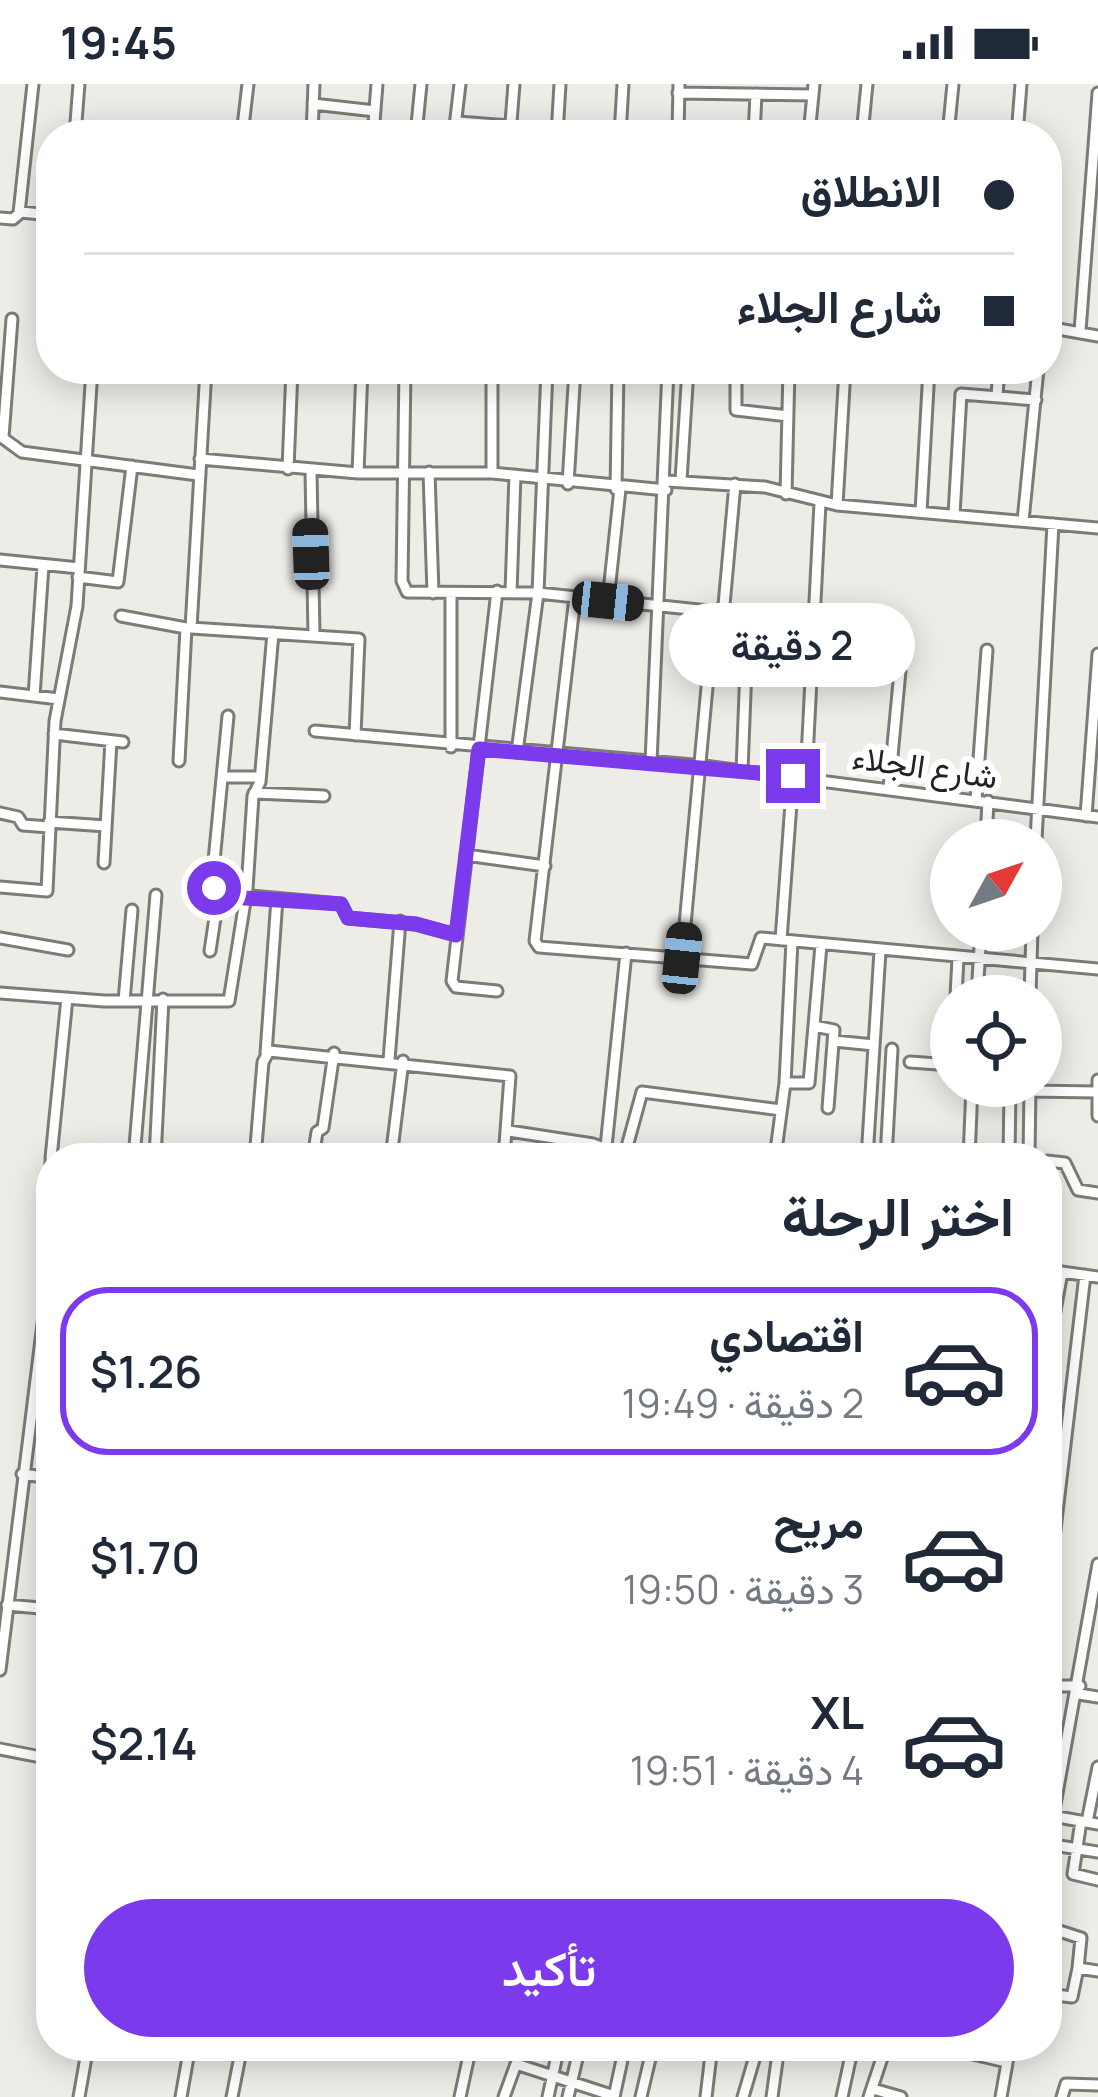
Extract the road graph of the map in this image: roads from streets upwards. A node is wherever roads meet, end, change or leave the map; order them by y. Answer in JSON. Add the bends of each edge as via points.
{"nodes":[{"id":1,"x":33,"y":84,"type":"edge"},
{"id":2,"x":80,"y":84,"type":"edge"},
{"id":3,"x":248,"y":84,"type":"edge"},
{"id":4,"x":314,"y":84,"type":"edge"},
{"id":5,"x":376,"y":84,"type":"edge"},
{"id":6,"x":421,"y":84,"type":"edge"},
{"id":7,"x":460,"y":84,"type":"edge"},
{"id":8,"x":514,"y":84,"type":"edge"},
{"id":9,"x":560,"y":84,"type":"edge"},
{"id":10,"x":622,"y":84,"type":"edge"},
{"id":11,"x":867,"y":84,"type":"edge"},
{"id":12,"x":953,"y":84,"type":"edge"},
{"id":13,"x":1021,"y":84,"type":"edge"},
{"id":14,"x":678,"y":88,"type":"edge"},
{"id":15,"x":813,"y":89,"type":"edge"},
{"id":16,"x":1098,"y":93,"type":"edge"},
{"id":17,"x":756,"y":94,"type":"junction"},
{"id":18,"x":313,"y":104,"type":"junction"},
{"id":19,"x":375,"y":111,"type":"junction"},
{"id":20,"x":76,"y":120,"type":"edge"},
{"id":21,"x":244,"y":120,"type":"edge"},
{"id":22,"x":312,"y":120,"type":"edge"},
{"id":23,"x":374,"y":120,"type":"edge"},
{"id":24,"x":417,"y":120,"type":"edge"},
{"id":25,"x":458,"y":120,"type":"edge"},
{"id":26,"x":512,"y":120,"type":"edge"},
{"id":27,"x":558,"y":120,"type":"edge"},
{"id":28,"x":621,"y":120,"type":"edge"},
{"id":29,"x":678,"y":120,"type":"edge"},
{"id":30,"x":755,"y":120,"type":"edge"},
{"id":31,"x":810,"y":120,"type":"edge"},
{"id":32,"x":863,"y":120,"type":"edge"},
{"id":33,"x":949,"y":120,"type":"edge"},
{"id":34,"x":1018,"y":120,"type":"edge"},
{"id":35,"x":19,"y":213,"type":"junction"},
{"id":36,"x":36,"y":214,"type":"edge"},
{"id":37,"x":0,"y":218,"type":"edge"},
{"id":38,"x":12,"y":319,"type":"dead end"},
{"id":39,"x":1062,"y":329,"type":"edge"},
{"id":40,"x":1080,"y":332,"type":"junction"},
{"id":41,"x":1098,"y":336,"type":"edge"},
{"id":42,"x":91,"y":384,"type":"edge"},
{"id":43,"x":205,"y":384,"type":"edge"},
{"id":44,"x":291,"y":384,"type":"edge"},
{"id":45,"x":361,"y":384,"type":"edge"},
{"id":46,"x":404,"y":384,"type":"edge"},
{"id":47,"x":492,"y":384,"type":"edge"},
{"id":48,"x":546,"y":384,"type":"edge"},
{"id":49,"x":573,"y":384,"type":"edge"},
{"id":50,"x":617,"y":384,"type":"edge"},
{"id":51,"x":668,"y":384,"type":"edge"},
{"id":52,"x":687,"y":384,"type":"edge"},
{"id":53,"x":736,"y":384,"type":"edge"},
{"id":54,"x":789,"y":384,"type":"edge"},
{"id":55,"x":844,"y":384,"type":"edge"},
{"id":56,"x":928,"y":384,"type":"edge"},
{"id":57,"x":998,"y":384,"type":"edge"},
{"id":58,"x":1037,"y":384,"type":"edge"},
{"id":59,"x":997,"y":395,"type":"junction"},
{"id":60,"x":1036,"y":400,"type":"junction"},
{"id":61,"x":788,"y":416,"type":"junction"},
{"id":62,"x":1,"y":436,"type":"edge"},
{"id":63,"x":200,"y":459,"type":"junction"},
{"id":64,"x":86,"y":460,"type":"junction"},
{"id":65,"x":132,"y":466,"type":"junction"},
{"id":66,"x":288,"y":469,"type":"junction"},
{"id":67,"x":310,"y":471,"type":"junction"},
{"id":68,"x":429,"y":472,"type":"junction"},
{"id":69,"x":358,"y":473,"type":"junction"},
{"id":70,"x":401,"y":473,"type":"junction"},
{"id":71,"x":492,"y":473,"type":"junction"},
{"id":72,"x":198,"y":475,"type":"junction"},
{"id":73,"x":515,"y":475,"type":"junction"},
{"id":74,"x":543,"y":478,"type":"junction"},
{"id":75,"x":681,"y":480,"type":"junction"},
{"id":76,"x":568,"y":484,"type":"junction"},
{"id":77,"x":735,"y":484,"type":"junction"},
{"id":78,"x":666,"y":485,"type":"junction"},
{"id":79,"x":618,"y":489,"type":"junction"},
{"id":80,"x":786,"y":494,"type":"junction"},
{"id":81,"x":820,"y":502,"type":"junction"},
{"id":82,"x":837,"y":505,"type":"junction"},
{"id":83,"x":920,"y":512,"type":"junction"},
{"id":84,"x":954,"y":515,"type":"junction"},
{"id":85,"x":1023,"y":521,"type":"junction"},
{"id":86,"x":1053,"y":524,"type":"junction"},
{"id":87,"x":1098,"y":528,"type":"edge"},
{"id":88,"x":0,"y":560,"type":"edge"},
{"id":89,"x":43,"y":566,"type":"junction"},
{"id":90,"x":79,"y":573,"type":"junction"},
{"id":91,"x":497,"y":591,"type":"junction"},
{"id":92,"x":512,"y":592,"type":"junction"},
{"id":93,"x":433,"y":593,"type":"junction"},
{"id":94,"x":451,"y":593,"type":"junction"},
{"id":95,"x":538,"y":593,"type":"junction"},
{"id":96,"x":575,"y":597,"type":"junction"},
{"id":97,"x":608,"y":601,"type":"junction"},
{"id":98,"x":660,"y":606,"type":"junction"},
{"id":99,"x":714,"y":612,"type":"junction"},
{"id":100,"x":121,"y":616,"type":"dead end"},
{"id":101,"x":189,"y":628,"type":"junction"},
{"id":102,"x":273,"y":633,"type":"junction"},
{"id":103,"x":314,"y":635,"type":"junction"},
{"id":104,"x":987,"y":650,"type":"dead end"},
{"id":105,"x":1098,"y":653,"type":"edge"},
{"id":106,"x":812,"y":666,"type":"junction"},
{"id":107,"x":0,"y":692,"type":"edge"},
{"id":108,"x":34,"y":696,"type":"junction"},
{"id":109,"x":59,"y":699,"type":"junction"},
{"id":110,"x":228,"y":716,"type":"dead end"},
{"id":111,"x":316,"y":731,"type":"dead end"},
{"id":112,"x":54,"y":734,"type":"junction"},
{"id":113,"x":356,"y":735,"type":"junction"},
{"id":114,"x":451,"y":747,"type":"junction"},
{"id":115,"x":479,"y":749,"type":"junction"},
{"id":116,"x":517,"y":752,"type":"junction"},
{"id":117,"x":560,"y":757,"type":"junction"},
{"id":118,"x":178,"y":761,"type":"dead end"},
{"id":119,"x":652,"y":762,"type":"junction"},
{"id":120,"x":704,"y":766,"type":"junction"},
{"id":121,"x":742,"y":771,"type":"junction"},
{"id":122,"x":793,"y":776,"type":"junction"},
{"id":123,"x":224,"y":777,"type":"junction"},
{"id":124,"x":260,"y":777,"type":"junction"},
{"id":125,"x":806,"y":778,"type":"junction"},
{"id":126,"x":890,"y":788,"type":"junction"},
{"id":127,"x":254,"y":793,"type":"junction"},
{"id":128,"x":324,"y":796,"type":"dead end"},
{"id":129,"x":982,"y":801,"type":"junction"},
{"id":130,"x":1037,"y":810,"type":"junction"},
{"id":131,"x":0,"y":813,"type":"edge"},
{"id":132,"x":1092,"y":816,"type":"edge"},
{"id":133,"x":984,"y":819,"type":"edge"},
{"id":134,"x":1037,"y":819,"type":"edge"},
{"id":135,"x":49,"y":825,"type":"junction"},
{"id":136,"x":106,"y":826,"type":"junction"},
{"id":137,"x":466,"y":855,"type":"junction"},
{"id":138,"x":104,"y":863,"type":"dead end"},
{"id":139,"x":545,"y":866,"type":"junction"},
{"id":140,"x":0,"y":887,"type":"edge"},
{"id":141,"x":156,"y":895,"type":"dead end"},
{"id":142,"x":224,"y":895,"type":"junction"},
{"id":143,"x":245,"y":898,"type":"junction"},
{"id":144,"x":277,"y":899,"type":"junction"},
{"id":145,"x":132,"y":910,"type":"dead end"},
{"id":146,"x":400,"y":921,"type":"junction"},
{"id":147,"x":456,"y":935,"type":"junction"},
{"id":148,"x":0,"y":938,"type":"edge"},
{"id":149,"x":787,"y":941,"type":"junction"},
{"id":150,"x":820,"y":945,"type":"junction"},
{"id":151,"x":68,"y":950,"type":"dead end"},
{"id":152,"x":979,"y":951,"type":"edge"},
{"id":153,"x":1031,"y":951,"type":"edge"},
{"id":154,"x":210,"y":952,"type":"dead end"},
{"id":155,"x":880,"y":952,"type":"junction"},
{"id":156,"x":626,"y":953,"type":"junction"},
{"id":157,"x":682,"y":958,"type":"junction"},
{"id":158,"x":958,"y":958,"type":"junction"},
{"id":159,"x":979,"y":960,"type":"junction"},
{"id":160,"x":1031,"y":965,"type":"junction"},
{"id":161,"x":1098,"y":969,"type":"edge"},
{"id":162,"x":957,"y":975,"type":"edge"},
{"id":163,"x":978,"y":975,"type":"edge"},
{"id":164,"x":1031,"y":975,"type":"edge"},
{"id":165,"x":497,"y":991,"type":"dead end"},
{"id":166,"x":0,"y":993,"type":"edge"},
{"id":167,"x":67,"y":998,"type":"junction"},
{"id":168,"x":146,"y":999,"type":"junction"},
{"id":169,"x":164,"y":1000,"type":"junction"},
{"id":170,"x":124,"y":1001,"type":"junction"},
{"id":171,"x":814,"y":1026,"type":"junction"},
{"id":172,"x":834,"y":1041,"type":"junction"},
{"id":173,"x":874,"y":1045,"type":"junction"},
{"id":174,"x":892,"y":1049,"type":"dead end"},
{"id":175,"x":266,"y":1053,"type":"junction"},
{"id":176,"x":334,"y":1053,"type":"junction"},
{"id":177,"x":389,"y":1060,"type":"junction"},
{"id":178,"x":403,"y":1061,"type":"junction"},
{"id":179,"x":910,"y":1062,"type":"dead end"},
{"id":180,"x":930,"y":1063,"type":"edge"},
{"id":181,"x":1098,"y":1080,"type":"edge"},
{"id":182,"x":785,"y":1083,"type":"junction"},
{"id":183,"x":1062,"y":1090,"type":"edge"},
{"id":184,"x":1097,"y":1092,"type":"edge"},
{"id":185,"x":971,"y":1107,"type":"edge"},
{"id":186,"x":1010,"y":1107,"type":"edge"},
{"id":187,"x":1030,"y":1107,"type":"edge"},
{"id":188,"x":828,"y":1108,"type":"dead end"},
{"id":189,"x":781,"y":1109,"type":"junction"},
{"id":190,"x":1098,"y":1116,"type":"edge"},
{"id":191,"x":509,"y":1131,"type":"junction"},
{"id":192,"x":53,"y":1143,"type":"edge"},
{"id":193,"x":135,"y":1143,"type":"edge"},
{"id":194,"x":156,"y":1143,"type":"edge"},
{"id":195,"x":257,"y":1143,"type":"edge"},
{"id":196,"x":315,"y":1143,"type":"edge"},
{"id":197,"x":393,"y":1143,"type":"edge"},
{"id":198,"x":507,"y":1143,"type":"edge"},
{"id":199,"x":577,"y":1143,"type":"edge"},
{"id":200,"x":607,"y":1143,"type":"edge"},
{"id":201,"x":631,"y":1143,"type":"edge"},
{"id":202,"x":777,"y":1143,"type":"edge"},
{"id":203,"x":868,"y":1143,"type":"edge"},
{"id":204,"x":887,"y":1143,"type":"edge"},
{"id":205,"x":970,"y":1143,"type":"edge"},
{"id":206,"x":1009,"y":1143,"type":"edge"},
{"id":207,"x":1029,"y":1143,"type":"edge"},
{"id":208,"x":1062,"y":1163,"type":"edge"},
{"id":209,"x":1098,"y":1192,"type":"edge"},
{"id":210,"x":1062,"y":1272,"type":"edge"},
{"id":211,"x":1085,"y":1275,"type":"junction"},
{"id":212,"x":1098,"y":1277,"type":"edge"},
{"id":213,"x":36,"y":1370,"type":"edge"},
{"id":214,"x":1062,"y":1471,"type":"edge"},
{"id":215,"x":22,"y":1474,"type":"junction"},
{"id":216,"x":36,"y":1476,"type":"edge"},
{"id":217,"x":1098,"y":1564,"type":"edge"},
{"id":218,"x":5,"y":1580,"type":"edge"},
{"id":219,"x":7,"y":1605,"type":"junction"},
{"id":220,"x":36,"y":1608,"type":"edge"},
{"id":221,"x":0,"y":1670,"type":"edge"},
{"id":222,"x":1098,"y":1681,"type":"edge"},
{"id":223,"x":1062,"y":1687,"type":"edge"},
{"id":224,"x":1080,"y":1690,"type":"junction"},
{"id":225,"x":1097,"y":1697,"type":"edge"},
{"id":226,"x":0,"y":1749,"type":"edge"},
{"id":227,"x":36,"y":1757,"type":"edge"},
{"id":228,"x":1098,"y":1767,"type":"edge"},
{"id":229,"x":1062,"y":1774,"type":"edge"},
{"id":230,"x":1088,"y":1822,"type":"edge"},
{"id":231,"x":1062,"y":1847,"type":"edge"},
{"id":232,"x":1076,"y":1849,"type":"junction"},
{"id":233,"x":1098,"y":1852,"type":"edge"},
{"id":234,"x":1098,"y":1880,"type":"edge"},
{"id":235,"x":1062,"y":1932,"type":"edge"},
{"id":236,"x":1078,"y":1969,"type":"junction"},
{"id":237,"x":1098,"y":1971,"type":"edge"},
{"id":238,"x":1062,"y":1996,"type":"edge"},
{"id":239,"x":85,"y":2061,"type":"edge"},
{"id":240,"x":187,"y":2061,"type":"edge"},
{"id":241,"x":239,"y":2061,"type":"edge"},
{"id":242,"x":468,"y":2061,"type":"edge"},
{"id":243,"x":555,"y":2061,"type":"edge"},
{"id":244,"x":577,"y":2061,"type":"edge"},
{"id":245,"x":622,"y":2061,"type":"edge"},
{"id":246,"x":649,"y":2061,"type":"edge"},
{"id":247,"x":710,"y":2061,"type":"edge"},
{"id":248,"x":754,"y":2061,"type":"edge"},
{"id":249,"x":777,"y":2061,"type":"edge"},
{"id":250,"x":848,"y":2061,"type":"edge"},
{"id":251,"x":881,"y":2061,"type":"edge"},
{"id":252,"x":1003,"y":2061,"type":"edge"},
{"id":253,"x":1007,"y":2062,"type":"joint"},
{"id":254,"x":552,"y":2074,"type":"junction"},
{"id":255,"x":572,"y":2081,"type":"junction"},
{"id":256,"x":1098,"y":2085,"type":"edge"},
{"id":257,"x":871,"y":2093,"type":"edge"},
{"id":258,"x":79,"y":2097,"type":"edge"},
{"id":259,"x":181,"y":2097,"type":"edge"},
{"id":260,"x":232,"y":2097,"type":"edge"},
{"id":261,"x":460,"y":2097,"type":"edge"},
{"id":262,"x":504,"y":2097,"type":"edge"},
{"id":263,"x":548,"y":2097,"type":"edge"},
{"id":264,"x":568,"y":2097,"type":"edge"},
{"id":265,"x":614,"y":2097,"type":"edge"},
{"id":266,"x":641,"y":2097,"type":"edge"},
{"id":267,"x":706,"y":2097,"type":"edge"},
{"id":268,"x":743,"y":2097,"type":"edge"},
{"id":269,"x":772,"y":2097,"type":"edge"},
{"id":270,"x":842,"y":2097,"type":"edge"},
{"id":271,"x":902,"y":2097,"type":"edge"},
{"id":272,"x":1001,"y":2097,"type":"edge"},
{"id":273,"x":1062,"y":2097,"type":"edge"}],
"edges":[{"from":1,"to":35,"type":"street"},
{"from":2,"to":20,"type":"street"},
{"from":3,"to":21,"type":"street"},
{"from":4,"to":18,"type":"street"},
{"from":5,"to":19,"type":"street"},
{"from":6,"to":24,"type":"street"},
{"from":7,"to":25,"type":"street"},
{"from":8,"to":26,"type":"street"},
{"from":9,"to":27,"type":"street"},
{"from":10,"to":28,"type":"street"},
{"from":11,"to":32,"type":"street"},
{"from":12,"to":33,"type":"street"},
{"from":13,"to":34,"type":"street"},
{"from":14,"to":17,"type":"street"},
{"from":14,"to":29,"type":"street"},
{"from":15,"to":17,"type":"street"},
{"from":15,"to":31,"type":"street"},
{"from":16,"to":40,"type":"street"},
{"from":17,"to":30,"type":"street"},
{"from":18,"to":19,"type":"street"},
{"from":18,"to":22,"type":"street"},
{"from":19,"to":23,"type":"street"},
{"from":35,"to":36,"type":"street"},
{"from":35,"to":37,"type":"street"},
{"from":38,"to":62,"type":"street"},
{"from":39,"to":40,"type":"street"},
{"from":40,"to":41,"type":"street"},
{"from":42,"to":64,"type":"street"},
{"from":43,"to":63,"type":"street"},
{"from":44,"to":66,"type":"street"},
{"from":45,"to":69,"type":"street"},
{"from":46,"to":70,"type":"street"},
{"from":47,"to":71,"type":"street"},
{"from":48,"to":74,"type":"street"},
{"from":49,"to":76,"type":"street"},
{"from":50,"to":79,"type":"street"},
{"from":51,"to":78,"type":"street"},
{"from":52,"to":75,"type":"street"},
{"from":53,"to":61,"type":"street","via":[[736,410]]},
{"from":54,"to":61,"type":"street"},
{"from":55,"to":82,"type":"street"},
{"from":56,"to":83,"type":"street"},
{"from":57,"to":59,"type":"street"},
{"from":58,"to":60,"type":"street"},
{"from":59,"to":60,"type":"street"},
{"from":59,"to":84,"type":"street","via":[[960,396]]},
{"from":60,"to":85,"type":"street"},
{"from":61,"to":80,"type":"street"},
{"from":62,"to":64,"type":"street","via":[[22,452]]},
{"from":63,"to":66,"type":"street"},
{"from":63,"to":72,"type":"street"},
{"from":64,"to":65,"type":"street"},
{"from":64,"to":90,"type":"street"},
{"from":65,"to":72,"type":"street"},
{"from":65,"to":90,"type":"street","via":[[118,582]]},
{"from":66,"to":67,"type":"street"},
{"from":67,"to":69,"type":"street"},
{"from":67,"to":103,"type":"street"},
{"from":68,"to":70,"type":"street"},
{"from":68,"to":71,"type":"street"},
{"from":68,"to":93,"type":"street"},
{"from":69,"to":70,"type":"street"},
{"from":70,"to":93,"type":"street","via":[[403,585]]},
{"from":71,"to":73,"type":"street"},
{"from":72,"to":101,"type":"street"},
{"from":73,"to":74,"type":"street"},
{"from":73,"to":92,"type":"street"},
{"from":74,"to":76,"type":"street"},
{"from":74,"to":95,"type":"street"},
{"from":75,"to":77,"type":"street"},
{"from":75,"to":78,"type":"street"},
{"from":76,"to":79,"type":"street"},
{"from":77,"to":80,"type":"street"},
{"from":77,"to":99,"type":"street","via":[[724,605]]},
{"from":78,"to":79,"type":"street"},
{"from":78,"to":98,"type":"street"},
{"from":79,"to":97,"type":"street"},
{"from":80,"to":81,"type":"street"},
{"from":81,"to":82,"type":"street"},
{"from":81,"to":106,"type":"street"},
{"from":82,"to":83,"type":"street"},
{"from":83,"to":84,"type":"street"},
{"from":84,"to":85,"type":"street"},
{"from":85,"to":86,"type":"street"},
{"from":86,"to":87,"type":"street"},
{"from":86,"to":130,"type":"street"},
{"from":88,"to":89,"type":"street"},
{"from":89,"to":90,"type":"street"},
{"from":89,"to":108,"type":"street"},
{"from":90,"to":109,"type":"street"},
{"from":91,"to":92,"type":"street"},
{"from":91,"to":94,"type":"street"},
{"from":91,"to":115,"type":"street"},
{"from":92,"to":95,"type":"street"},
{"from":93,"to":94,"type":"street"},
{"from":94,"to":114,"type":"street"},
{"from":95,"to":96,"type":"street"},
{"from":95,"to":116,"type":"street"},
{"from":96,"to":97,"type":"street"},
{"from":96,"to":117,"type":"street"},
{"from":97,"to":98,"type":"street"},
{"from":98,"to":99,"type":"street"},
{"from":98,"to":119,"type":"street"},
{"from":99,"to":120,"type":"street"},
{"from":100,"to":101,"type":"street"},
{"from":101,"to":102,"type":"street"},
{"from":101,"to":118,"type":"street"},
{"from":102,"to":103,"type":"street"},
{"from":102,"to":124,"type":"street"},
{"from":103,"to":113,"type":"street","via":[[361,641]]},
{"from":104,"to":129,"type":"street"},
{"from":105,"to":132,"type":"street"},
{"from":106,"to":121,"type":"street","via":[[746,667]]},
{"from":106,"to":125,"type":"street"},
{"from":106,"to":126,"type":"street","via":[[900,671]]},
{"from":107,"to":108,"type":"street"},
{"from":108,"to":109,"type":"street"},
{"from":109,"to":112,"type":"street"},
{"from":110,"to":123,"type":"street"},
{"from":111,"to":113,"type":"street","name":"شارع الجلاء"},
{"from":112,"to":135,"type":"street"},
{"from":112,"to":136,"type":"street","via":[[118,742]]},
{"from":113,"to":114,"type":"street","name":"شارع الجلاء"},
{"from":114,"to":115,"type":"street","name":"شارع الجلاء"},
{"from":115,"to":116,"type":"street","name":"شارع الجلاء"},
{"from":115,"to":137,"type":"street"},
{"from":116,"to":117,"type":"street","name":"شارع الجلاء"},
{"from":117,"to":119,"type":"street","name":"شارع الجلاء"},
{"from":117,"to":139,"type":"street"},
{"from":119,"to":120,"type":"street","name":"شارع الجلاء"},
{"from":120,"to":121,"type":"street","name":"شارع الجلاء"},
{"from":120,"to":157,"type":"street"},
{"from":121,"to":122,"type":"street","name":"شارع الجلاء"},
{"from":122,"to":125,"type":"street","name":"شارع الجلاء"},
{"from":122,"to":149,"type":"street"},
{"from":123,"to":124,"type":"street"},
{"from":123,"to":142,"type":"street","via":[[214,874],[214,888]]},
{"from":124,"to":127,"type":"street"},
{"from":125,"to":126,"type":"street","name":"شارع الجلاء"},
{"from":126,"to":129,"type":"street","name":"شارع الجلاء"},
{"from":127,"to":128,"type":"street"},
{"from":127,"to":143,"type":"street"},
{"from":129,"to":130,"type":"street","name":"شارع الجلاء"},
{"from":129,"to":133,"type":"street"},
{"from":130,"to":132,"type":"street","name":"شارع الجلاء"},
{"from":130,"to":134,"type":"street"},
{"from":131,"to":135,"type":"street","via":[[23,825]]},
{"from":135,"to":136,"type":"street"},
{"from":135,"to":140,"type":"street","via":[[47,891]]},
{"from":136,"to":138,"type":"street"},
{"from":137,"to":139,"type":"street"},
{"from":137,"to":147,"type":"street"},
{"from":139,"to":156,"type":"street","via":[[536,945]]},
{"from":141,"to":168,"type":"street"},
{"from":142,"to":143,"type":"street"},
{"from":142,"to":154,"type":"street"},
{"from":143,"to":144,"type":"street"},
{"from":143,"to":169,"type":"street","via":[[227,1004]]},
{"from":144,"to":146,"type":"street","via":[[341,904],[348,918]]},
{"from":144,"to":175,"type":"street"},
{"from":145,"to":170,"type":"street"},
{"from":146,"to":147,"type":"street"},
{"from":146,"to":177,"type":"street"},
{"from":147,"to":165,"type":"street","via":[[454,986]]},
{"from":148,"to":151,"type":"street"},
{"from":149,"to":150,"type":"street"},
{"from":149,"to":157,"type":"street","via":[[758,939],[754,964]]},
{"from":149,"to":182,"type":"street"},
{"from":150,"to":155,"type":"street"},
{"from":150,"to":171,"type":"street"},
{"from":152,"to":159,"type":"street"},
{"from":153,"to":160,"type":"street"},
{"from":155,"to":158,"type":"street"},
{"from":155,"to":173,"type":"street"},
{"from":156,"to":157,"type":"street"},
{"from":156,"to":200,"type":"street"},
{"from":158,"to":159,"type":"street"},
{"from":158,"to":162,"type":"street"},
{"from":159,"to":160,"type":"street"},
{"from":159,"to":163,"type":"street"},
{"from":160,"to":161,"type":"street"},
{"from":160,"to":164,"type":"street"},
{"from":166,"to":167,"type":"street"},
{"from":167,"to":170,"type":"street"},
{"from":167,"to":192,"type":"street"},
{"from":168,"to":169,"type":"street"},
{"from":168,"to":170,"type":"street"},
{"from":168,"to":193,"type":"street"},
{"from":169,"to":194,"type":"street"},
{"from":171,"to":172,"type":"street","via":[[833,1029]]},
{"from":171,"to":182,"type":"street","via":[[808,1083]]},
{"from":172,"to":173,"type":"street"},
{"from":172,"to":188,"type":"street"},
{"from":173,"to":203,"type":"street"},
{"from":174,"to":204,"type":"street"},
{"from":175,"to":176,"type":"street"},
{"from":175,"to":195,"type":"street"},
{"from":176,"to":177,"type":"street"},
{"from":176,"to":196,"type":"street"},
{"from":177,"to":178,"type":"street"},
{"from":178,"to":191,"type":"street","via":[[510,1076]]},
{"from":178,"to":197,"type":"street"},
{"from":179,"to":180,"type":"street"},
{"from":181,"to":184,"type":"street"},
{"from":182,"to":189,"type":"street"},
{"from":183,"to":184,"type":"street"},
{"from":184,"to":190,"type":"street"},
{"from":185,"to":205,"type":"street"},
{"from":186,"to":206,"type":"street"},
{"from":187,"to":207,"type":"street"},
{"from":189,"to":201,"type":"street","via":[[642,1092]]},
{"from":189,"to":202,"type":"street"},
{"from":191,"to":198,"type":"street"},
{"from":191,"to":199,"type":"street"},
{"from":208,"to":209,"type":"street","via":[[1078,1190]]},
{"from":210,"to":211,"type":"street"},
{"from":211,"to":212,"type":"street"},
{"from":211,"to":214,"type":"street"},
{"from":213,"to":215,"type":"street"},
{"from":215,"to":216,"type":"street"},
{"from":215,"to":218,"type":"street"},
{"from":217,"to":224,"type":"street"},
{"from":218,"to":219,"type":"street"},
{"from":219,"to":220,"type":"street"},
{"from":219,"to":221,"type":"street"},
{"from":222,"to":225,"type":"street"},
{"from":223,"to":224,"type":"street"},
{"from":224,"to":225,"type":"street"},
{"from":224,"to":229,"type":"street"},
{"from":226,"to":227,"type":"street"},
{"from":228,"to":230,"type":"street"},
{"from":230,"to":232,"type":"street"},
{"from":231,"to":232,"type":"street"},
{"from":232,"to":233,"type":"street"},
{"from":232,"to":234,"type":"street","via":[[1074,1876]]},
{"from":235,"to":236,"type":"street","via":[[1081,1938]]},
{"from":236,"to":237,"type":"street"},
{"from":236,"to":238,"type":"street","via":[[1072,1997]]},
{"from":239,"to":258,"type":"street"},
{"from":240,"to":259,"type":"street"},
{"from":241,"to":260,"type":"street"},
{"from":242,"to":261,"type":"street"},
{"from":243,"to":254,"type":"street"},
{"from":244,"to":255,"type":"street"},
{"from":245,"to":265,"type":"street"},
{"from":246,"to":266,"type":"street"},
{"from":247,"to":267,"type":"street"},
{"from":248,"to":268,"type":"street"},
{"from":249,"to":269,"type":"street"},
{"from":250,"to":270,"type":"street"},
{"from":251,"to":257,"type":"street"},
{"from":252,"to":253,"type":"street"},
{"from":253,"to":272,"type":"street"},
{"from":254,"to":255,"type":"street"},
{"from":254,"to":262,"type":"street","via":[[516,2064]]},
{"from":254,"to":263,"type":"street"},
{"from":255,"to":264,"type":"street"},
{"from":255,"to":265,"type":"street"},
{"from":256,"to":273,"type":"street","via":[[1066,2084]]},
{"from":257,"to":271,"type":"street"}]}
